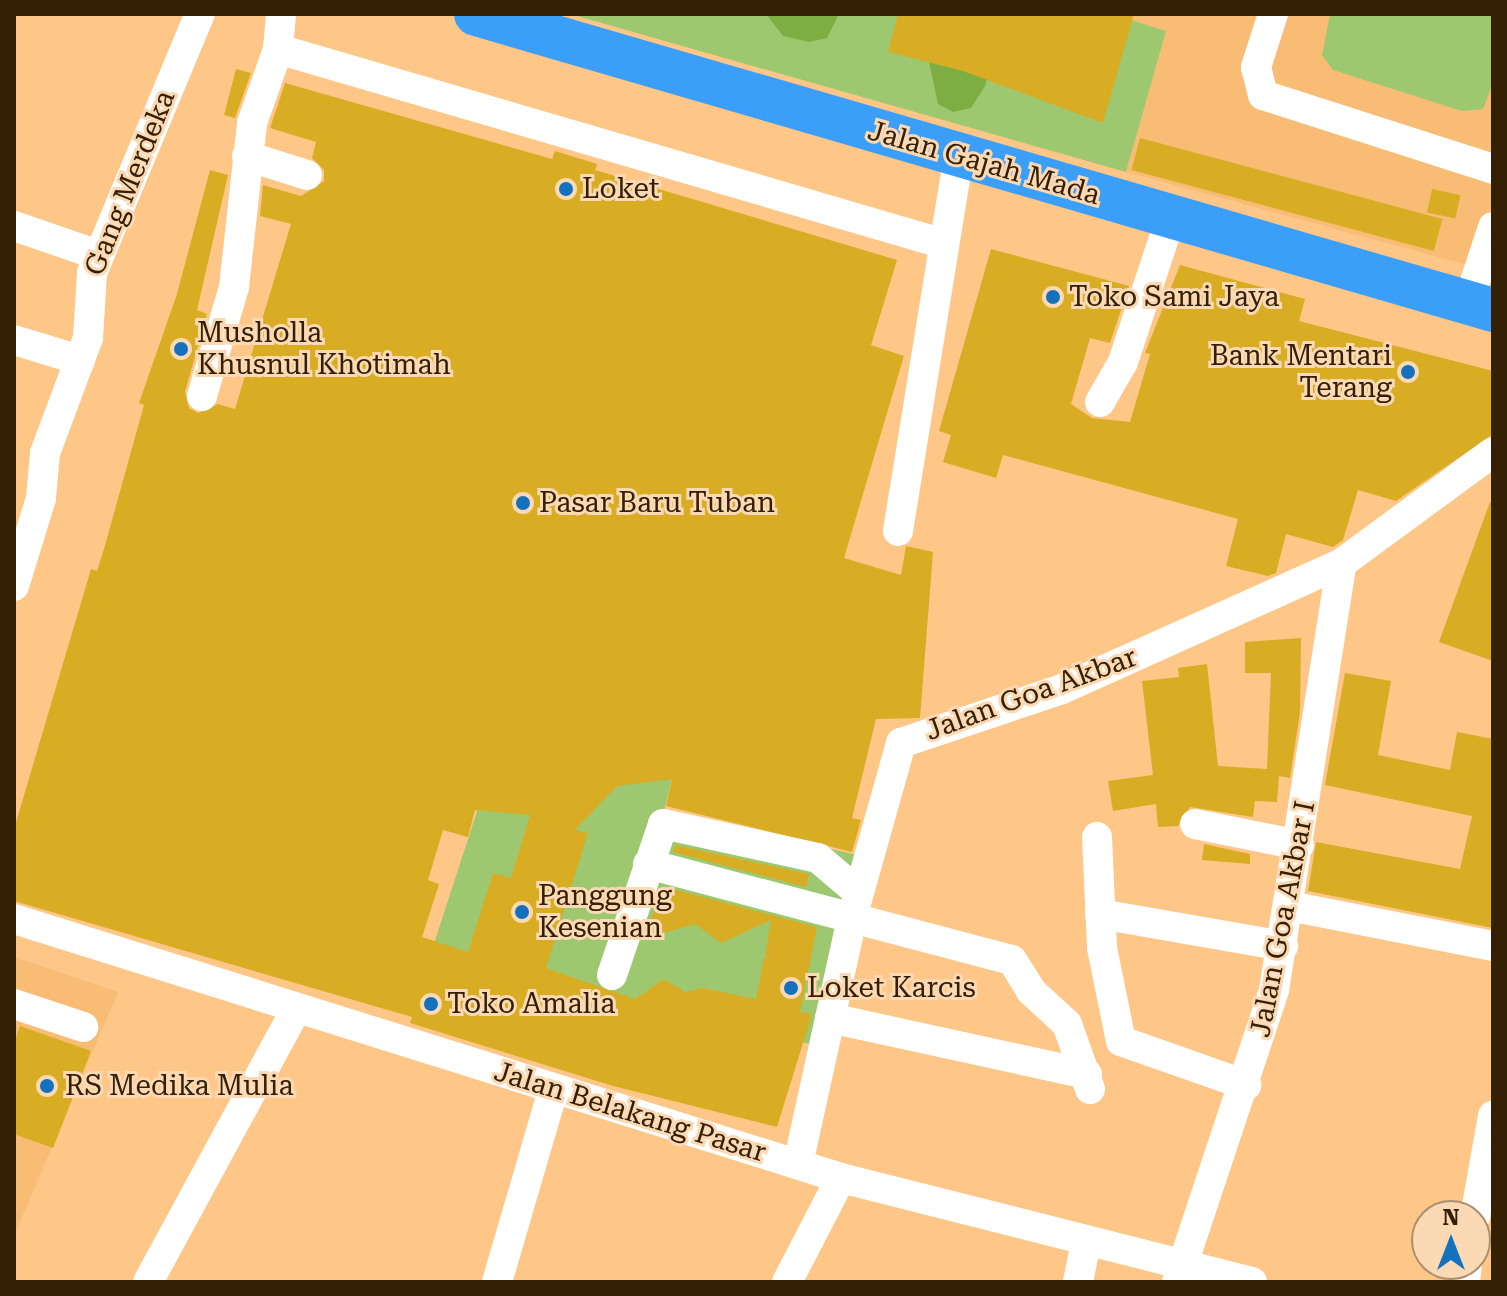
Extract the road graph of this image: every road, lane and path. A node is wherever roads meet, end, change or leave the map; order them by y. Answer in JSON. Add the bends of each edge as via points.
{"nodes":[{"id":1,"x":200,"y":14,"type":"edge"},
{"id":2,"x":281,"y":14,"type":"edge"},
{"id":3,"x":476,"y":14,"type":"edge"},
{"id":4,"x":1273,"y":14,"type":"edge"},
{"id":5,"x":553,"y":25,"type":"edge"},
{"id":6,"x":278,"y":49,"type":"junction"},
{"id":7,"x":959,"y":155,"type":"junction"},
{"id":8,"x":247,"y":156,"type":"junction"},
{"id":9,"x":1493,"y":169,"type":"edge"},
{"id":10,"x":307,"y":175,"type":"dead end"},
{"id":11,"x":1171,"y":217,"type":"junction"},
{"id":12,"x":14,"y":226,"type":"edge"},
{"id":13,"x":1493,"y":227,"type":"edge"},
{"id":14,"x":941,"y":243,"type":"junction"},
{"id":15,"x":98,"y":255,"type":"junction"},
{"id":16,"x":1480,"y":307,"type":"edge"},
{"id":17,"x":14,"y":340,"type":"edge"},
{"id":18,"x":80,"y":360,"type":"junction"},
{"id":19,"x":202,"y":396,"type":"dead end"},
{"id":20,"x":1100,"y":402,"type":"dead end"},
{"id":21,"x":1493,"y":452,"type":"edge"},
{"id":22,"x":898,"y":531,"type":"dead end"},
{"id":23,"x":1342,"y":563,"type":"junction"},
{"id":24,"x":14,"y":586,"type":"edge"},
{"id":25,"x":1195,"y":824,"type":"dead end"},
{"id":26,"x":1097,"y":837,"type":"dead end"},
{"id":27,"x":1299,"y":845,"type":"junction"},
{"id":28,"x":648,"y":864,"type":"junction"},
{"id":29,"x":856,"y":903,"type":"junction"},
{"id":30,"x":1289,"y":906,"type":"junction"},
{"id":31,"x":1100,"y":914,"type":"junction"},
{"id":32,"x":14,"y":919,"type":"edge"},
{"id":33,"x":1283,"y":946,"type":"junction"},
{"id":34,"x":1493,"y":946,"type":"edge"},
{"id":35,"x":612,"y":975,"type":"dead end"},
{"id":36,"x":14,"y":1004,"type":"edge"},
{"id":37,"x":296,"y":1009,"type":"junction"},
{"id":38,"x":830,"y":1018,"type":"junction"},
{"id":39,"x":83,"y":1027,"type":"dead end"},
{"id":40,"x":1246,"y":1085,"type":"junction"},
{"id":41,"x":553,"y":1090,"type":"junction"},
{"id":42,"x":1493,"y":1116,"type":"edge"},
{"id":43,"x":798,"y":1164,"type":"junction"},
{"id":44,"x":841,"y":1178,"type":"junction"},
{"id":45,"x":1478,"y":1200,"type":"edge"},
{"id":46,"x":1086,"y":1242,"type":"junction"},
{"id":47,"x":1181,"y":1274,"type":"edge"},
{"id":48,"x":150,"y":1281,"type":"edge"},
{"id":49,"x":497,"y":1282,"type":"edge"},
{"id":50,"x":787,"y":1282,"type":"edge"},
{"id":51,"x":1078,"y":1282,"type":"edge"},
{"id":52,"x":1252,"y":1282,"type":"edge"}],
"edges":[{"from":1,"to":15,"type":"street","name":"Gang Merdeka"},
{"from":2,"to":6,"type":"street"},
{"from":3,"to":5,"type":"highway","name":"Jalan Gajah Mada"},
{"from":4,"to":9,"type":"street","via":[[1256,67],[1263,95]]},
{"from":5,"to":7,"type":"highway","name":"Jalan Gajah Mada"},
{"from":6,"to":8,"type":"street","via":[[258,99]]},
{"from":6,"to":14,"type":"street"},
{"from":7,"to":11,"type":"highway","name":"Jalan Gajah Mada"},
{"from":7,"to":14,"type":"street"},
{"from":8,"to":10,"type":"street"},
{"from":8,"to":19,"type":"street","via":[[234,287]]},
{"from":11,"to":16,"type":"highway","name":"Jalan Gajah Mada"},
{"from":11,"to":20,"type":"street","via":[[1123,362]]},
{"from":12,"to":15,"type":"street"},
{"from":13,"to":16,"type":"street"},
{"from":14,"to":22,"type":"street"},
{"from":15,"to":18,"type":"street","name":"Gang Merdeka"},
{"from":17,"to":18,"type":"street"},
{"from":18,"to":24,"type":"street","name":"Gang Merdeka","via":[[45,453],[41,498]]},
{"from":21,"to":23,"type":"street","name":"Jalan Goa Akbar"},
{"from":23,"to":27,"type":"street","name":"Jalan Goa Akbar I"},
{"from":23,"to":29,"type":"street","name":"Jalan Goa Akbar","via":[[1062,689],[906,739],[897,749]]},
{"from":25,"to":27,"type":"street"},
{"from":26,"to":31,"type":"street"},
{"from":27,"to":30,"type":"street","name":"Jalan Goa Akbar I"},
{"from":28,"to":29,"type":"street"},
{"from":28,"to":29,"type":"street","via":[[663,824],[674,824],[818,858]]},
{"from":28,"to":35,"type":"street"},
{"from":29,"to":38,"type":"street","name":"Jalan Goa Akbar"},
{"from":29,"to":38,"type":"street","via":[[1012,960],[1031,991],[1067,1024],[1089,1082]]},
{"from":30,"to":33,"type":"street","name":"Jalan Goa Akbar I"},
{"from":30,"to":34,"type":"street"},
{"from":31,"to":33,"type":"street"},
{"from":31,"to":40,"type":"street","via":[[1121,1041]]},
{"from":32,"to":37,"type":"street","name":"Jalan Belakang Pasar"},
{"from":33,"to":40,"type":"street","name":"Jalan Goa Akbar I"},
{"from":36,"to":39,"type":"street"},
{"from":37,"to":41,"type":"street","name":"Jalan Belakang Pasar"},
{"from":37,"to":48,"type":"street"},
{"from":38,"to":43,"type":"street","name":"Jalan Goa Akbar"},
{"from":40,"to":47,"type":"street","name":"Jalan Goa Akbar I"},
{"from":41,"to":43,"type":"street","name":"Jalan Belakang Pasar"},
{"from":41,"to":49,"type":"street"},
{"from":42,"to":45,"type":"street"},
{"from":43,"to":44,"type":"street","name":"Jalan Belakang Pasar"},
{"from":44,"to":46,"type":"street","name":"Jalan Belakang Pasar"},
{"from":44,"to":50,"type":"street"},
{"from":46,"to":47,"type":"street","name":"Jalan Belakang Pasar"},
{"from":46,"to":51,"type":"street"},
{"from":47,"to":52,"type":"street","name":"Jalan Belakang Pasar"}]}
